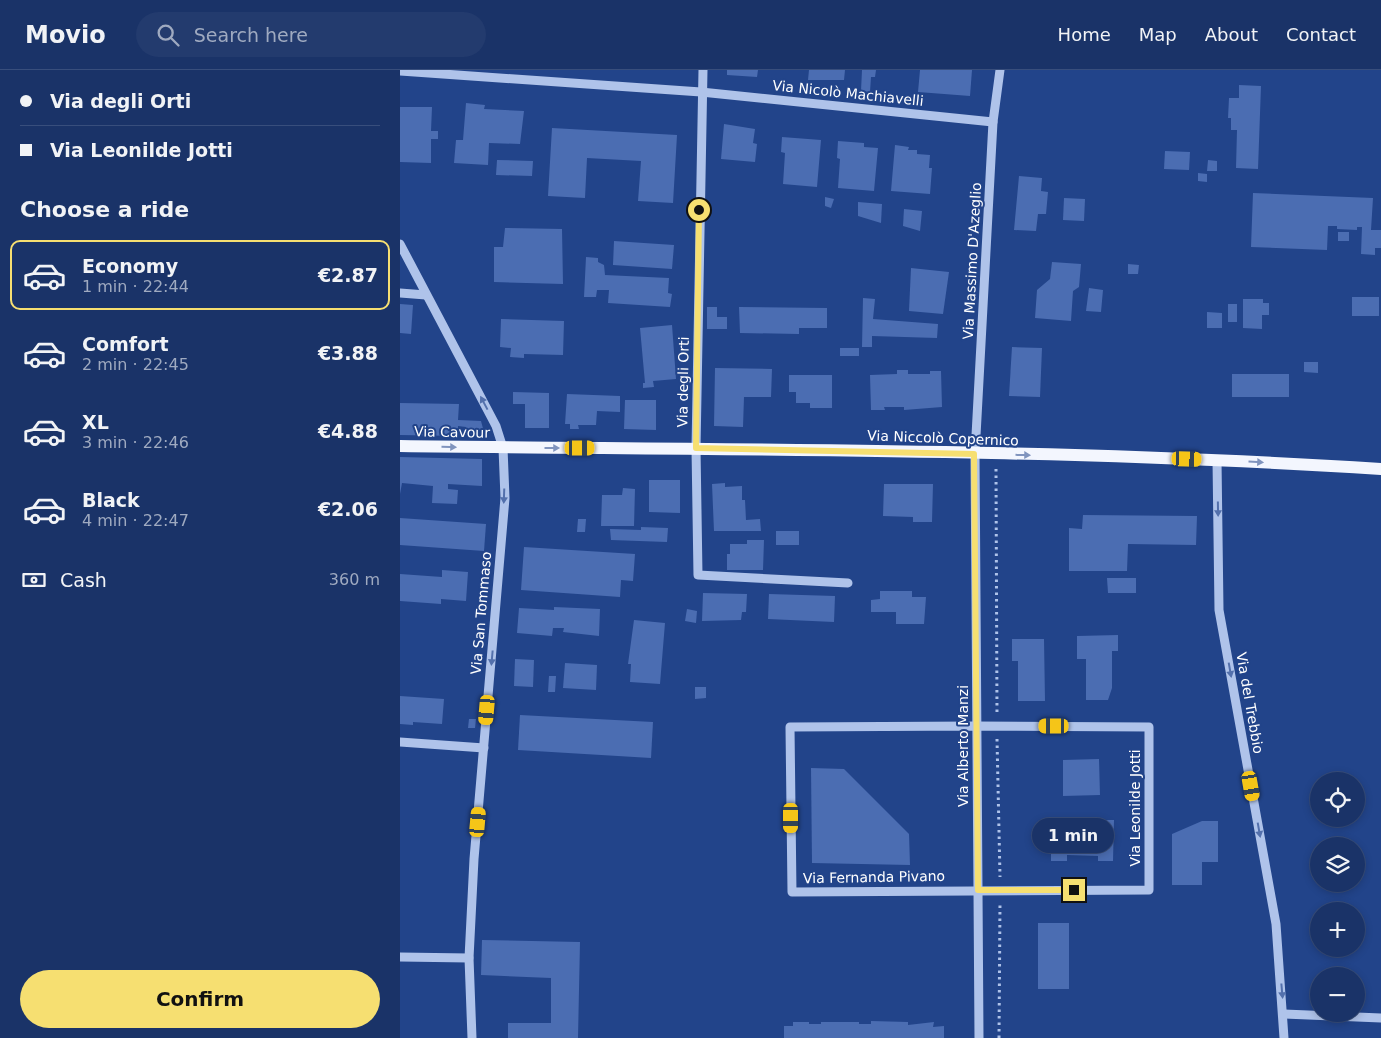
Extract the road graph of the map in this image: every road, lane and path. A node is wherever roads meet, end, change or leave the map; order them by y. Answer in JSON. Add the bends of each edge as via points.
{"nodes":[{"id":1,"x":703,"y":70,"type":"edge"},
{"id":2,"x":1000,"y":70,"type":"edge"},
{"id":3,"x":400,"y":71,"type":"edge"},
{"id":4,"x":701,"y":92,"type":"junction"},
{"id":5,"x":993,"y":122,"type":"junction"},
{"id":6,"x":400,"y":244,"type":"edge"},
{"id":7,"x":400,"y":294,"type":"edge"},
{"id":8,"x":426,"y":295,"type":"junction"},
{"id":9,"x":400,"y":446,"type":"edge"},
{"id":10,"x":503,"y":448,"type":"junction"},
{"id":11,"x":696,"y":448,"type":"junction"},
{"id":12,"x":974,"y":454,"type":"junction"},
{"id":13,"x":1218,"y":460,"type":"junction"},
{"id":14,"x":996,"y":463,"type":"dead end"},
{"id":15,"x":1381,"y":469,"type":"edge"},
{"id":16,"x":848,"y":583,"type":"dead end"},
{"id":17,"x":976,"y":726,"type":"junction"},
{"id":18,"x":997,"y":726,"type":"junction"},
{"id":19,"x":400,"y":742,"type":"edge"},
{"id":20,"x":484,"y":748,"type":"junction"},
{"id":21,"x":978,"y":890,"type":"junction"},
{"id":22,"x":1000,"y":890,"type":"junction"},
{"id":23,"x":400,"y":957,"type":"edge"},
{"id":24,"x":469,"y":958,"type":"junction"},
{"id":25,"x":1284,"y":1014,"type":"junction"},
{"id":26,"x":1381,"y":1018,"type":"edge"},
{"id":27,"x":472,"y":1038,"type":"edge"},
{"id":28,"x":979,"y":1038,"type":"edge"},
{"id":29,"x":999,"y":1038,"type":"edge"},
{"id":30,"x":1284,"y":1038,"type":"edge"}],
"edges":[{"from":1,"to":4,"type":"street","name":"Via degli Orti"},
{"from":2,"to":5,"type":"street","name":"Via Massimo D'Azeglio"},
{"from":3,"to":4,"type":"street","name":"Via Nicolò Machiavelli"},
{"from":4,"to":5,"type":"street","name":"Via Nicolò Machiavelli"},
{"from":4,"to":11,"type":"street","name":"Via degli Orti"},
{"from":5,"to":12,"type":"street","name":"Via Massimo D'Azeglio"},
{"from":6,"to":8,"type":"street","name":"Via San Tommaso"},
{"from":7,"to":8,"type":"street"},
{"from":10,"to":8,"type":"street","name":"Via San Tommaso","one_way":true,"via":[[496,426]]},
{"from":9,"to":10,"type":"main road","name":"Via Cavour","one_way":true},
{"from":10,"to":11,"type":"main road","name":"Via Niccolò Copernico","one_way":true},
{"from":10,"to":20,"type":"street","name":"Via San Tommaso","one_way":true,"via":[[505,498]]},
{"from":11,"to":12,"type":"main road","name":"Via Niccolò Copernico"},
{"from":11,"to":16,"type":"street","name":"Via degli Orti","via":[[698,575]]},
{"from":12,"to":13,"type":"main road","name":"Via Niccolò Copernico","one_way":true},
{"from":12,"to":17,"type":"street","name":"Via Alberto Manzi"},
{"from":13,"to":15,"type":"main road","name":"Via Niccolò Copernico","one_way":true},
{"from":13,"to":25,"type":"street","name":"Via del Trebbio","one_way":true,"via":[[1219,610],[1276,924]]},
{"from":14,"to":18,"type":"path"},
{"from":17,"to":18,"type":"street","name":"Via Leonilde Jotti"},
{"from":17,"to":21,"type":"street","name":"Via Alberto Manzi"},
{"from":17,"to":21,"type":"street","name":"Via Fernanda Pivano","via":[[790,727],[790,736],[792,892]]},
{"from":18,"to":22,"type":"path"},
{"from":18,"to":22,"type":"street","name":"Via Leonilde Jotti","via":[[1148,726],[1149,890]]},
{"from":19,"to":20,"type":"street"},
{"from":20,"to":24,"type":"street","name":"Via San Tommaso"},
{"from":21,"to":22,"type":"street","name":"Via Leonilde Jotti"},
{"from":21,"to":28,"type":"street","name":"Via Alberto Manzi"},
{"from":22,"to":29,"type":"path"},
{"from":23,"to":24,"type":"street"},
{"from":24,"to":27,"type":"street","name":"Via San Tommaso"},
{"from":25,"to":26,"type":"street"},
{"from":25,"to":30,"type":"street","name":"Via del Trebbio"}]}
